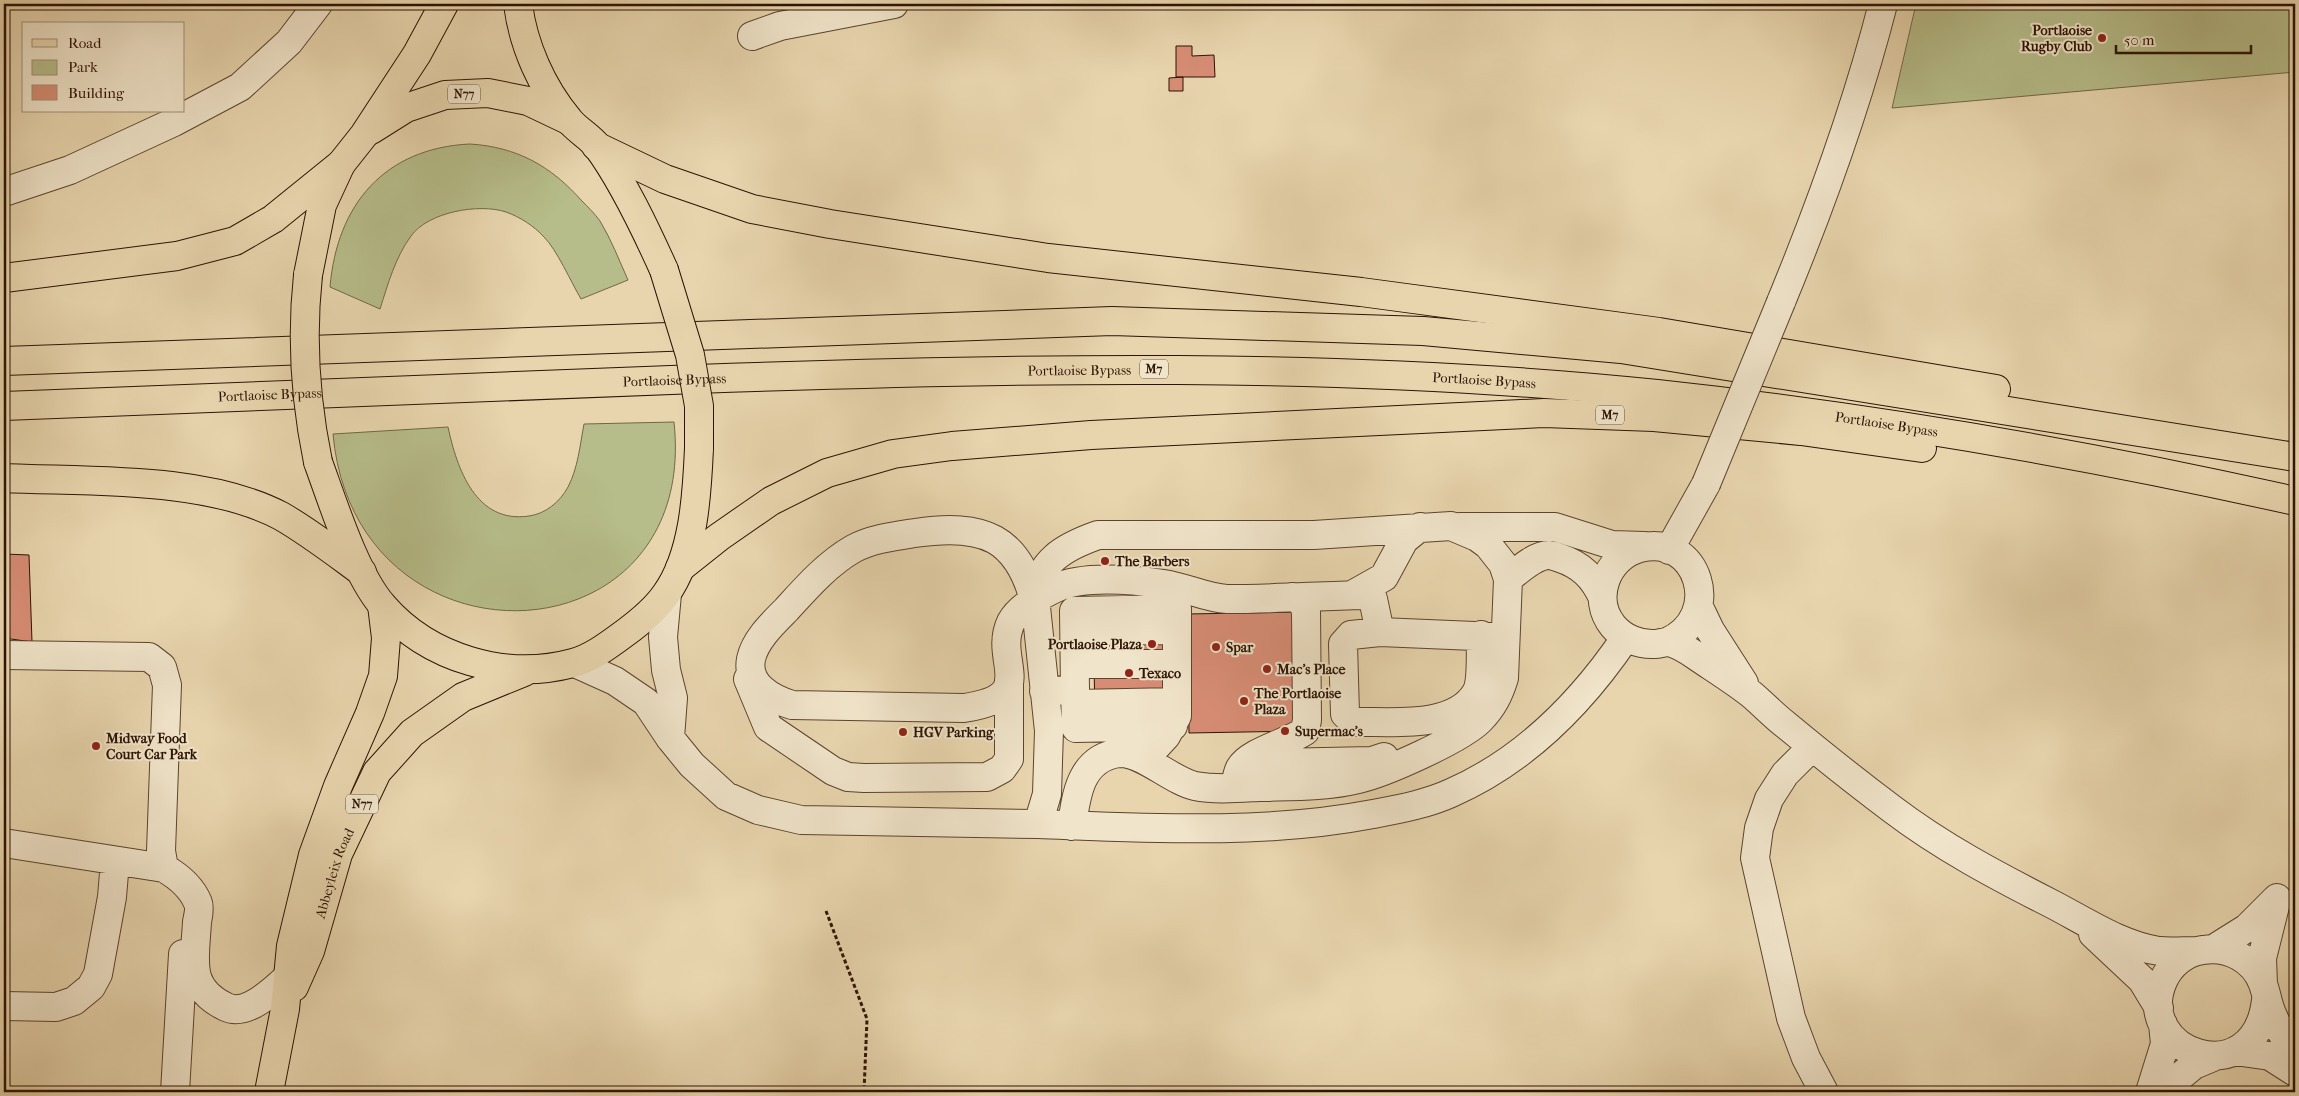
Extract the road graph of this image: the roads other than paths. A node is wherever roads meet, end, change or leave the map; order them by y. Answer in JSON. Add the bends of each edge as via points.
{"nodes":[{"id":1,"x":318,"y":4,"type":"edge"},
{"id":2,"x":444,"y":4,"type":"edge"},
{"id":3,"x":518,"y":4,"type":"edge"},
{"id":4,"x":894,"y":4,"type":"edge"},
{"id":5,"x":1882,"y":4,"type":"edge"},
{"id":6,"x":752,"y":36,"type":"dead end"},
{"id":7,"x":570,"y":121,"type":"junction"},
{"id":8,"x":364,"y":135,"type":"junction"},
{"id":9,"x":596,"y":146,"type":"junction"},
{"id":10,"x":341,"y":164,"type":"junction"},
{"id":11,"x":4,"y":192,"type":"edge"},
{"id":12,"x":4,"y":278,"type":"edge"},
{"id":13,"x":4,"y":361,"type":"edge"},
{"id":14,"x":4,"y":406,"type":"edge"},
{"id":15,"x":2295,"y":456,"type":"edge"},
{"id":16,"x":4,"y":478,"type":"edge"},
{"id":17,"x":2263,"y":494,"type":"junction"},
{"id":18,"x":2295,"y":501,"type":"edge"},
{"id":19,"x":1451,"y":526,"type":"junction"},
{"id":20,"x":1420,"y":527,"type":"junction"},
{"id":21,"x":1659,"y":548,"type":"junction"},
{"id":22,"x":680,"y":568,"type":"junction"},
{"id":23,"x":362,"y":572,"type":"junction"},
{"id":24,"x":1508,"y":579,"type":"junction"},
{"id":25,"x":666,"y":594,"type":"junction"},
{"id":26,"x":1352,"y":595,"type":"junction"},
{"id":27,"x":1602,"y":596,"type":"junction"},
{"id":28,"x":1292,"y":597,"type":"junction"},
{"id":29,"x":1035,"y":600,"type":"junction"},
{"id":30,"x":382,"y":605,"type":"junction"},
{"id":31,"x":1699,"y":607,"type":"junction"},
{"id":32,"x":1380,"y":632,"type":"junction"},
{"id":33,"x":1493,"y":636,"type":"junction"},
{"id":34,"x":1626,"y":637,"type":"junction"},
{"id":35,"x":1667,"y":642,"type":"junction"},
{"id":36,"x":4,"y":655,"type":"edge"},
{"id":37,"x":751,"y":660,"type":"junction"},
{"id":38,"x":575,"y":663,"type":"junction"},
{"id":39,"x":1177,"y":664,"type":"junction"},
{"id":40,"x":527,"y":670,"type":"junction"},
{"id":41,"x":1009,"y":680,"type":"junction"},
{"id":42,"x":1075,"y":686,"type":"junction"},
{"id":43,"x":1044,"y":691,"type":"junction"},
{"id":44,"x":1752,"y":695,"type":"junction"},
{"id":45,"x":1175,"y":714,"type":"junction"},
{"id":46,"x":1437,"y":732,"type":"junction"},
{"id":47,"x":670,"y":738,"type":"junction"},
{"id":48,"x":1812,"y":747,"type":"junction"},
{"id":49,"x":1120,"y":753,"type":"junction"},
{"id":50,"x":1235,"y":788,"type":"junction"},
{"id":51,"x":1038,"y":824,"type":"junction"},
{"id":52,"x":1072,"y":826,"type":"junction"},
{"id":53,"x":4,"y":843,"type":"edge"},
{"id":54,"x":115,"y":861,"type":"junction"},
{"id":55,"x":164,"y":868,"type":"junction"},
{"id":56,"x":188,"y":891,"type":"junction"},
{"id":57,"x":2068,"y":912,"type":"junction"},
{"id":58,"x":2206,"y":949,"type":"junction"},
{"id":59,"x":288,"y":977,"type":"junction"},
{"id":60,"x":2265,"y":992,"type":"junction"},
{"id":61,"x":4,"y":1006,"type":"edge"},
{"id":62,"x":285,"y":1009,"type":"junction"},
{"id":63,"x":2161,"y":1016,"type":"junction"},
{"id":64,"x":2295,"y":1052,"type":"edge"},
{"id":65,"x":2224,"y":1054,"type":"junction"},
{"id":66,"x":2295,"y":1072,"type":"edge"},
{"id":67,"x":175,"y":1092,"type":"edge"},
{"id":68,"x":269,"y":1092,"type":"edge"},
{"id":69,"x":1824,"y":1092,"type":"edge"},
{"id":70,"x":2150,"y":1092,"type":"edge"},
{"id":71,"x":2161,"y":1092,"type":"edge"}],
"edges":[{"from":1,"to":11,"type":"street","via":[[289,42],[240,87],[70,170]]},
{"from":2,"to":8,"type":"main road","number":"N77","via":[[417,54]]},
{"from":3,"to":7,"type":"main road","number":"N77","via":[[520,23],[533,61]]},
{"from":4,"to":6,"type":"street","via":[[780,26]]},
{"from":5,"to":21,"type":"street","bridge":true,"via":[[1871,51],[1819,208],[1781,302],[1706,484]]},
{"from":7,"to":8,"type":"main road","number":"N77","via":[[528,101],[488,93],[445,96],[406,108]]},
{"from":7,"to":9,"type":"main road","number":"N77"},
{"from":8,"to":10,"type":"main road","number":"N77"},
{"from":9,"to":15,"type":"main road","via":[[665,179],[752,209],[830,224],[1048,258],[1361,292],[1659,332],[2144,414]]},
{"from":9,"to":22,"type":"main road","number":"N77","bridge":true,"via":[[644,224],[664,270],[690,355],[700,406],[700,448],[696,498]]},
{"from":10,"to":12,"type":"main road","via":[[273,218],[234,241],[178,256]]},
{"from":10,"to":23,"type":"main road","number":"N77","bridge":true,"via":[[322,205],[308,275],[303,316],[304,369],[318,462]]},
{"from":13,"to":15,"type":"main road","via":[[1112,321],[1423,332],[1621,349]]},
{"from":14,"to":17,"type":"main road","name":"Portlaoise Bypass","number":"M7","via":[[944,370],[1224,369],[1444,379],[1664,395],[1879,422]]},
{"from":16,"to":23,"type":"main road","via":[[174,486],[231,496],[280,516]]},
{"from":17,"to":18,"type":"main road","name":"Portlaoise Bypass","number":"M7"},
{"from":17,"to":22,"type":"main road","number":"M7","via":[[1801,431],[1654,417],[1544,413],[1391,420],[1091,435],[894,454],[826,473],[771,501],[719,536]]},
{"from":19,"to":20,"type":"street"},
{"from":19,"to":21,"type":"street","via":[[1555,527],[1612,545]]},
{"from":19,"to":24,"type":"street","via":[[1488,545],[1503,564]]},
{"from":20,"to":26,"type":"street","via":[[1404,540],[1384,577]]},
{"from":20,"to":29,"type":"street","via":[[1314,535],[1098,535],[1072,544],[1050,562],[1036,584]]},
{"from":21,"to":27,"type":"street","via":[[1629,552],[1613,565]]},
{"from":21,"to":31,"type":"street","via":[[1686,561],[1693,570],[1700,588]]},
{"from":22,"to":25,"type":"main road","number":"N77"},
{"from":23,"to":30,"type":"main road","number":"N77"},
{"from":24,"to":27,"type":"street","via":[[1549,555],[1573,562],[1594,580]]},
{"from":24,"to":33,"type":"street"},
{"from":25,"to":38,"type":"main road","number":"N77","via":[[643,620],[606,647]]},
{"from":25,"to":47,"type":"street","via":[[663,637],[673,698]]},
{"from":26,"to":28,"type":"street"},
{"from":26,"to":32,"type":"street","via":[[1373,599]]},
{"from":27,"to":34,"type":"street","via":[[1608,619]]},
{"from":28,"to":29,"type":"street","via":[[1225,599],[1165,584],[1080,581],[1058,587]]},
{"from":28,"to":50,"type":"street","via":[[1302,602],[1306,611],[1305,731],[1293,740],[1252,757],[1240,768]]},
{"from":29,"to":37,"type":"street","via":[[1028,577],[995,538],[955,529],[890,537],[855,548],[827,569],[771,626],[755,648]]},
{"from":29,"to":41,"type":"street","via":[[1016,614],[1008,632]]},
{"from":29,"to":43,"type":"street"},
{"from":30,"to":40,"type":"main road","number":"N77","via":[[407,630],[432,646],[497,668]]},
{"from":30,"to":59,"type":"main road","name":"Abbeyleix Road","number":"N77","via":[[386,638],[382,676],[314,855],[291,946]]},
{"from":31,"to":35,"type":"street","via":[[1691,625]]},
{"from":31,"to":44,"type":"street"},
{"from":32,"to":33,"type":"street"},
{"from":32,"to":46,"type":"street","via":[[1351,635],[1343,644],[1345,714],[1353,722]]},
{"from":33,"to":46,"type":"street","via":[[1504,678],[1492,707],[1478,722]]},
{"from":34,"to":35,"type":"street","via":[[1648,644]]},
{"from":34,"to":52,"type":"street","via":[[1589,689],[1560,718],[1491,772],[1450,793],[1399,809],[1332,822],[1216,827]]},
{"from":35,"to":44,"type":"street","via":[[1686,650]]},
{"from":36,"to":55,"type":"street","via":[[149,657],[162,667],[167,685],[161,851]]},
{"from":37,"to":41,"type":"street","via":[[754,681],[760,688],[792,705],[964,708],[988,704],[999,698]]},
{"from":37,"to":41,"type":"street","via":[[748,680],[768,727],[833,771],[848,777],[987,777],[996,774],[1009,760]]},
{"from":38,"to":40,"type":"main road","number":"N77"},
{"from":38,"to":47,"type":"street","via":[[615,681],[646,702]]},
{"from":39,"to":42,"type":"street"},
{"from":39,"to":42,"type":"street","via":[[1177,630],[1074,631]]},
{"from":39,"to":45,"type":"street"},
{"from":40,"to":62,"type":"main road","name":"Abbeyleix Road","number":"N77","via":[[463,697],[412,733],[377,772],[338,854],[310,951]]},
{"from":42,"to":43,"type":"street"},
{"from":42,"to":45,"type":"street"},
{"from":43,"to":51,"type":"street","via":[[1049,731],[1047,794]]},
{"from":44,"to":48,"type":"street"},
{"from":45,"to":49,"type":"street","via":[[1154,749],[1139,754]]},
{"from":46,"to":50,"type":"street","via":[[1415,758],[1358,779],[1319,786]]},
{"from":47,"to":51,"type":"street","via":[[692,765],[726,796],[758,810],[801,820]]},
{"from":48,"to":57,"type":"street","via":[[1895,811],[1972,862]]},
{"from":48,"to":69,"type":"street","via":[[1785,774],[1770,799],[1759,828],[1755,858],[1791,1018],[1806,1058]]},
{"from":49,"to":50,"type":"street","via":[[1139,758],[1194,786]]},
{"from":49,"to":52,"type":"street","via":[[1101,758],[1087,768]]},
{"from":51,"to":52,"type":"street"},
{"from":53,"to":54,"type":"street"},
{"from":54,"to":55,"type":"street"},
{"from":54,"to":61,"type":"street","via":[[98,974],[91,987],[74,1002],[56,1008]]},
{"from":55,"to":56,"type":"street","via":[[179,877]]},
{"from":56,"to":59,"type":"street","via":[[199,904],[194,967],[200,986],[210,1000],[230,1009],[248,1006],[267,998]]},
{"from":56,"to":67,"type":"street"},
{"from":57,"to":58,"type":"street","via":[[2125,941],[2158,951]]},
{"from":57,"to":63,"type":"street","via":[[2142,980]]},
{"from":58,"to":60,"type":"street","via":[[2231,951],[2245,959],[2256,970]]},
{"from":58,"to":60,"type":"street","via":[[2247,928],[2277,898],[2262,958]]},
{"from":58,"to":63,"type":"street","via":[[2180,959],[2167,972],[2160,990]]},
{"from":59,"to":62,"type":"main road","name":"Abbeyleix Road","number":"N77"},
{"from":60,"to":64,"type":"street","via":[[2274,1019]]},
{"from":60,"to":65,"type":"street","via":[[2265,1016],[2258,1031],[2247,1044]]},
{"from":62,"to":68,"type":"main road","name":"Abbeyleix Road","number":"N77"},
{"from":63,"to":65,"type":"street","via":[[2172,1038],[2185,1049]]},
{"from":63,"to":70,"type":"street","via":[[2165,1044]]},
{"from":65,"to":66,"type":"street","via":[[2270,1056]]},
{"from":65,"to":71,"type":"street","via":[[2194,1065]]}]}
